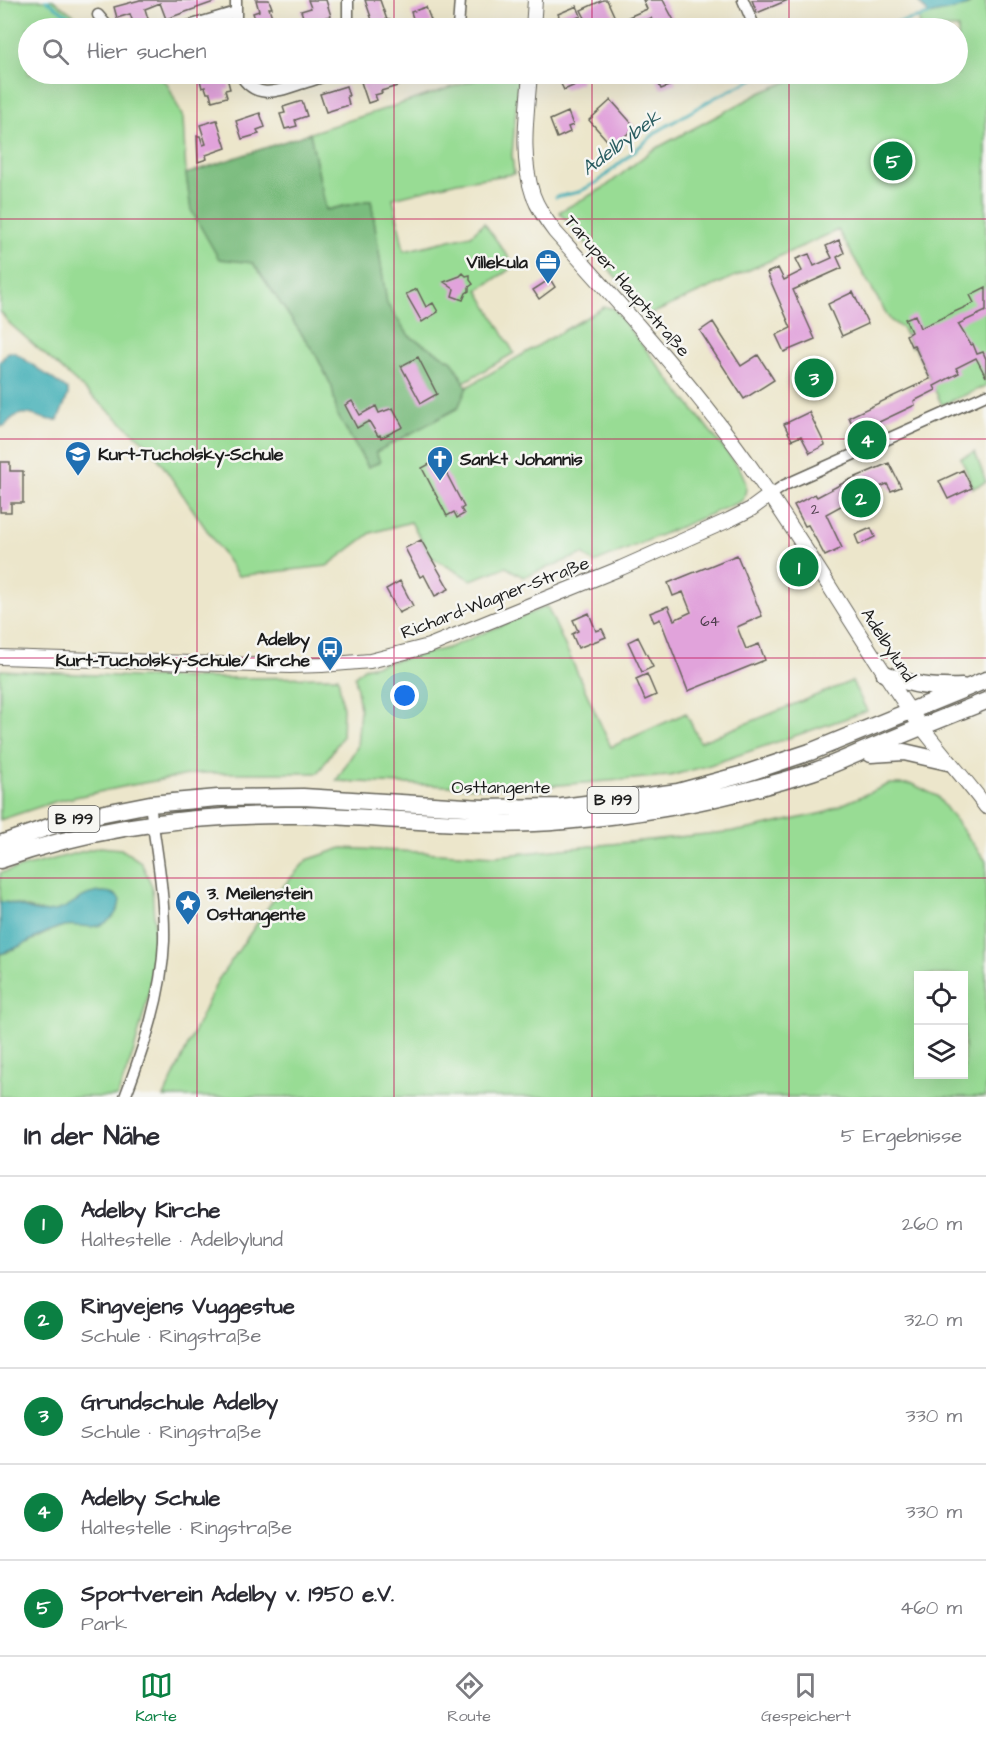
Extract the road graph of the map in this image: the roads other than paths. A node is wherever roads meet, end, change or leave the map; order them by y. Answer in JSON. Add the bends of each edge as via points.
{"nodes":[{"id":1,"x":348,"y":0,"type":"edge"},
{"id":2,"x":460,"y":0,"type":"edge"},
{"id":3,"x":535,"y":0,"type":"edge"},
{"id":4,"x":743,"y":0,"type":"edge"},
{"id":5,"x":236,"y":6,"type":"edge"},
{"id":6,"x":98,"y":15,"type":"dead end"},
{"id":7,"x":101,"y":18,"type":"edge"},
{"id":8,"x":207,"y":18,"type":"edge"},
{"id":9,"x":348,"y":18,"type":"edge"},
{"id":10,"x":459,"y":18,"type":"edge"},
{"id":11,"x":534,"y":18,"type":"edge"},
{"id":12,"x":751,"y":18,"type":"edge"},
{"id":13,"x":248,"y":84,"type":"edge"},
{"id":14,"x":302,"y":84,"type":"edge"},
{"id":15,"x":529,"y":84,"type":"edge"},
{"id":16,"x":986,"y":395,"type":"edge"},
{"id":17,"x":770,"y":495,"type":"junction"},
{"id":18,"x":0,"y":657,"type":"edge"},
{"id":19,"x":885,"y":674,"type":"junction"},
{"id":20,"x":979,"y":683,"type":"edge"},
{"id":21,"x":986,"y":701,"type":"edge"},
{"id":22,"x":910,"y":711,"type":"junction"},
{"id":23,"x":921,"y":727,"type":"junction"},
{"id":24,"x":852,"y":756,"type":"junction"},
{"id":25,"x":948,"y":762,"type":"junction"},
{"id":26,"x":150,"y":804,"type":"junction"},
{"id":27,"x":986,"y":807,"type":"edge"},
{"id":28,"x":153,"y":823,"type":"junction"},
{"id":29,"x":0,"y":844,"type":"edge"},
{"id":30,"x":0,"y":860,"type":"edge"},
{"id":31,"x":125,"y":1097,"type":"edge"}],
"edges":[{"from":1,"to":9,"type":"street"},
{"from":2,"to":10,"type":"street"},
{"from":3,"to":11,"type":"street"},
{"from":4,"to":12,"type":"street"},
{"from":5,"to":8,"type":"street"},
{"from":6,"to":7,"type":"street"},
{"from":13,"to":14,"type":"street","via":[[266,93]]},
{"from":15,"to":17,"type":"street","name":"Taruper Hauptstraße","via":[[527,171],[542,214],[675,368]]},
{"from":16,"to":17,"type":"street"},
{"from":17,"to":18,"type":"street","name":"Richard-Wagner-Straße","via":[[729,520],[621,568],[429,646],[381,658],[290,666]]},
{"from":17,"to":19,"type":"street","name":"Adelbylund"},
{"from":19,"to":20,"type":"main road","via":[[929,687]]},
{"from":19,"to":22,"type":"street","name":"Adelbylund"},
{"from":20,"to":22,"type":"main road","name":"Osttangente","number":"B 199"},
{"from":21,"to":23,"type":"main road","name":"Osttangente","number":"B 199"},
{"from":22,"to":23,"type":"street","name":"Adelbylund"},
{"from":22,"to":26,"type":"main road","name":"Osttangente","number":"B 199","via":[[744,774],[678,792],[562,807],[482,808],[303,797]]},
{"from":23,"to":24,"type":"main road","name":"Osttangente","number":"B 199"},
{"from":23,"to":25,"type":"street","name":"Adelbylund"},
{"from":24,"to":25,"type":"main road","via":[[904,752]]},
{"from":24,"to":28,"type":"main road","name":"Osttangente","number":"B 199","via":[[749,791],[681,806],[562,821],[480,823],[299,815]]},
{"from":25,"to":27,"type":"street","name":"Adelbylund"},
{"from":26,"to":28,"type":"street"},
{"from":26,"to":29,"type":"main road","name":"Osttangente","number":"B 199","via":[[69,820]]},
{"from":28,"to":30,"type":"main road","name":"Osttangente","number":"B 199","via":[[74,839]]},
{"from":28,"to":31,"type":"street","via":[[163,904],[162,968],[145,1041]]}]}
